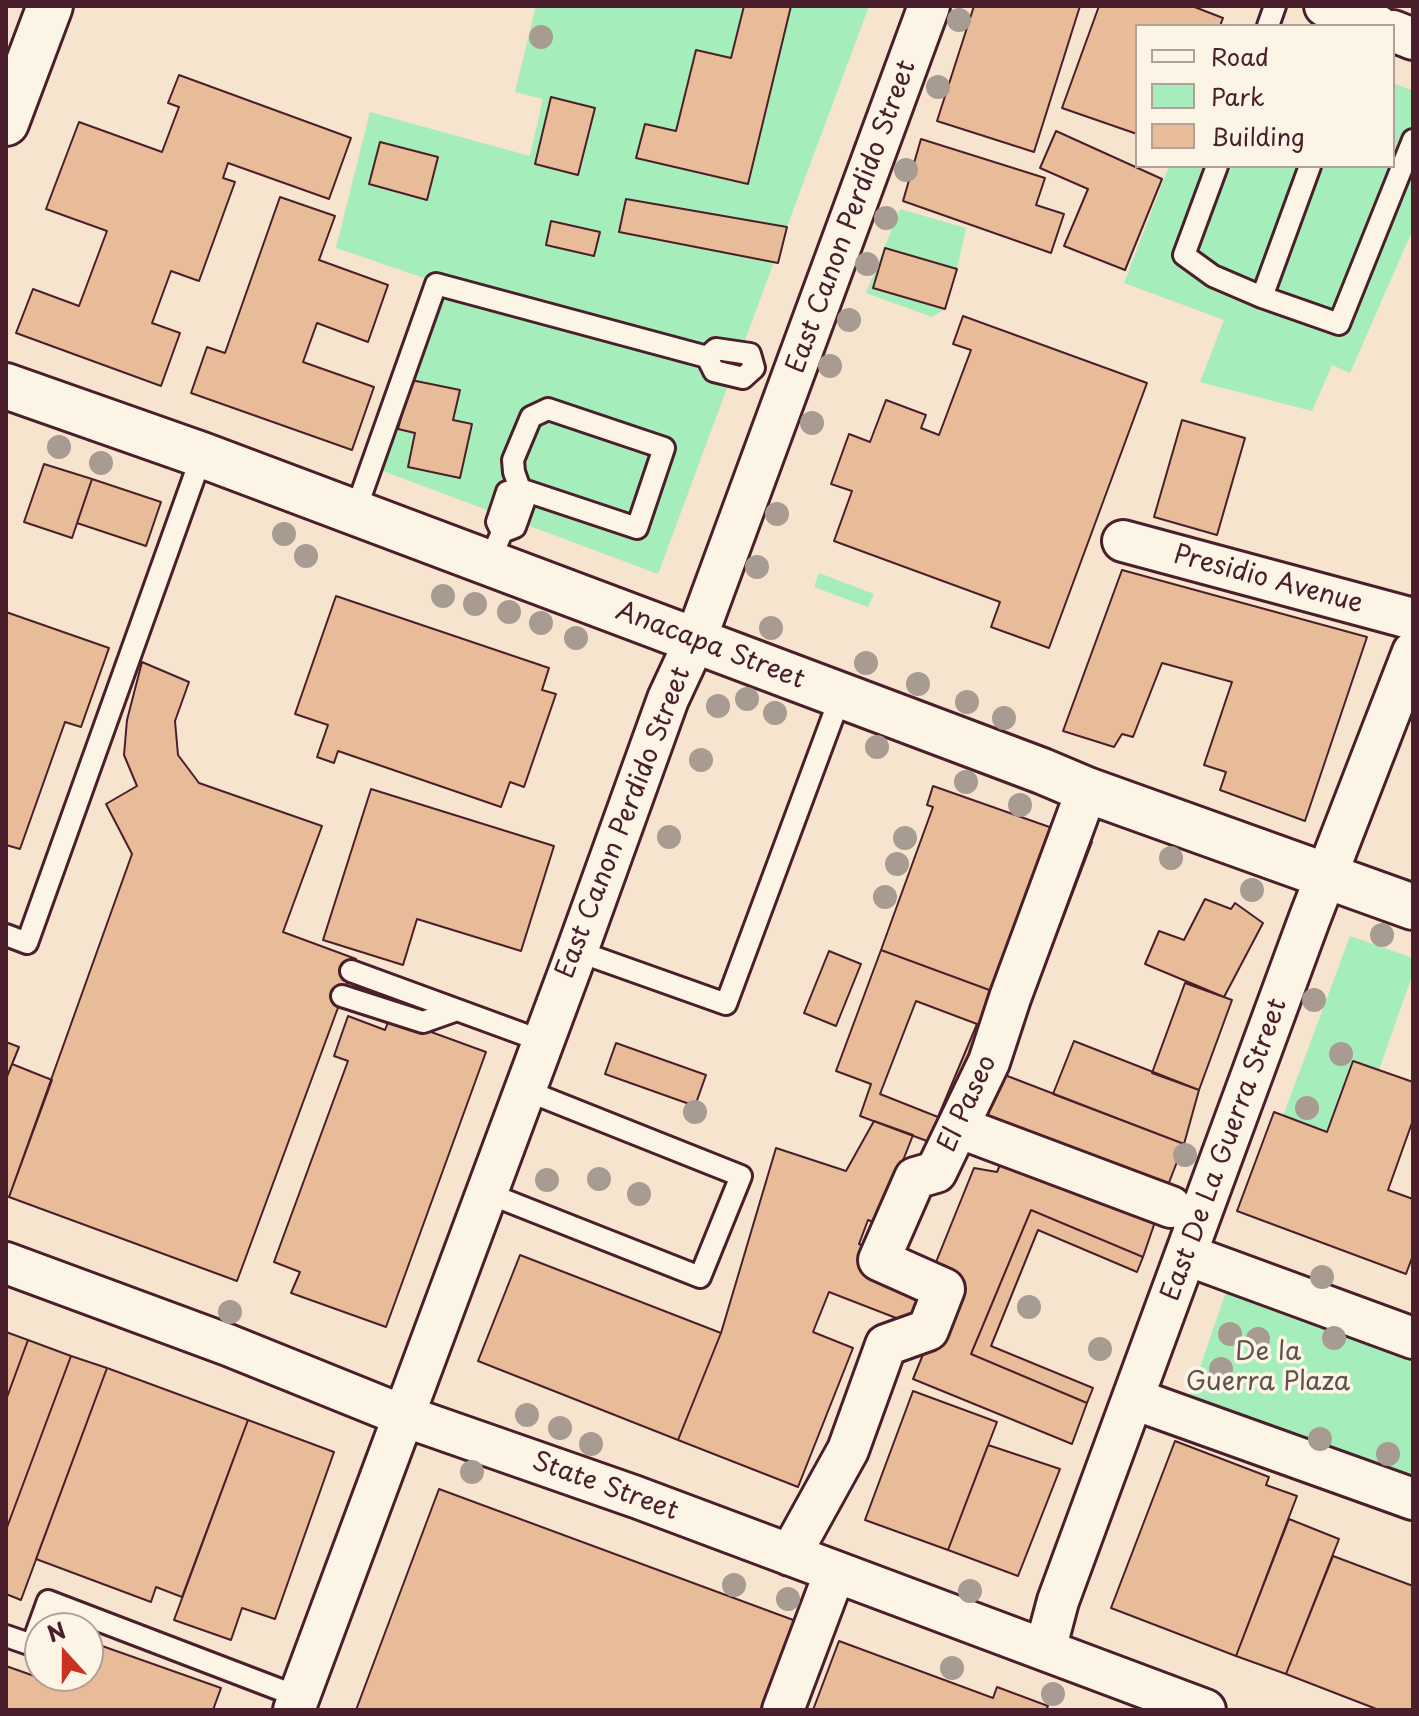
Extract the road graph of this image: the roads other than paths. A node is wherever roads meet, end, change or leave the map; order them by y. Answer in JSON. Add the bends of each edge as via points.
{"nodes":[{"id":1,"x":50,"y":6,"type":"edge"},
{"id":2,"x":929,"y":6,"type":"edge"},
{"id":3,"x":1325,"y":6,"type":"edge"},
{"id":4,"x":1370,"y":24,"type":"edge"},
{"id":5,"x":8,"y":113,"type":"edge"},
{"id":6,"x":1413,"y":140,"type":"edge"},
{"id":7,"x":1216,"y":168,"type":"edge"},
{"id":8,"x":1309,"y":168,"type":"edge"},
{"id":9,"x":1262,"y":297,"type":"junction"},
{"id":10,"x":773,"y":373,"type":"junction"},
{"id":11,"x":6,"y":386,"type":"edge"},
{"id":12,"x":202,"y":455,"type":"junction"},
{"id":13,"x":520,"y":489,"type":"junction"},
{"id":14,"x":355,"y":512,"type":"junction"},
{"id":15,"x":1123,"y":541,"type":"dead end"},
{"id":16,"x":496,"y":547,"type":"junction"},
{"id":17,"x":1413,"y":619,"type":"edge"},
{"id":18,"x":695,"y":641,"type":"junction"},
{"id":19,"x":1413,"y":652,"type":"edge"},
{"id":20,"x":841,"y":695,"type":"junction"},
{"id":21,"x":1087,"y":790,"type":"junction"},
{"id":22,"x":1326,"y":877,"type":"junction"},
{"id":23,"x":1413,"y":907,"type":"edge"},
{"id":24,"x":6,"y":935,"type":"edge"},
{"id":25,"x":577,"y":951,"type":"junction"},
{"id":26,"x":351,"y":971,"type":"dead end"},
{"id":27,"x":342,"y":996,"type":"dead end"},
{"id":28,"x":457,"y":1010,"type":"junction"},
{"id":29,"x":542,"y":1041,"type":"junction"},
{"id":30,"x":525,"y":1090,"type":"junction"},
{"id":31,"x":958,"y":1127,"type":"junction"},
{"id":32,"x":487,"y":1193,"type":"junction"},
{"id":33,"x":1171,"y":1207,"type":"dead end"},
{"id":34,"x":1187,"y":1255,"type":"junction"},
{"id":35,"x":6,"y":1263,"type":"edge"},
{"id":36,"x":1413,"y":1338,"type":"edge"},
{"id":37,"x":1134,"y":1399,"type":"junction"},
{"id":38,"x":404,"y":1416,"type":"junction"},
{"id":39,"x":1413,"y":1499,"type":"edge"},
{"id":40,"x":790,"y":1555,"type":"junction"},
{"id":41,"x":835,"y":1572,"type":"junction"},
{"id":42,"x":6,"y":1636,"type":"edge"},
{"id":43,"x":1045,"y":1650,"type":"junction"},
{"id":44,"x":1142,"y":1699,"type":"edge"},
{"id":45,"x":296,"y":1703,"type":"edge"},
{"id":46,"x":783,"y":1710,"type":"edge"},
{"id":47,"x":1205,"y":1710,"type":"edge"}],
"edges":[{"from":1,"to":5,"type":"street"},
{"from":2,"to":10,"type":"street","name":"East Canon Perdido Street"},
{"from":3,"to":4,"type":"street"},
{"from":6,"to":9,"type":"lane","via":[[1339,324]]},
{"from":7,"to":9,"type":"lane","via":[[1184,255],[1213,276]]},
{"from":8,"to":9,"type":"lane"},
{"from":10,"to":14,"type":"lane","via":[[750,354],[716,349],[707,357],[436,284]]},
{"from":10,"to":18,"type":"street","name":"East Canon Perdido Street"},
{"from":11,"to":12,"type":"street","name":"Anacapa Street"},
{"from":12,"to":14,"type":"street","name":"Anacapa Street"},
{"from":12,"to":24,"type":"lane","via":[[27,943]]},
{"from":13,"to":13,"type":"lane","via":[[637,528],[664,448],[548,409],[531,417],[513,460]]},
{"from":13,"to":16,"type":"lane","via":[[525,499],[515,527]]},
{"from":14,"to":16,"type":"street","name":"Anacapa Street"},
{"from":15,"to":17,"type":"street","name":"Presidio Avenue"},
{"from":16,"to":18,"type":"street","name":"Anacapa Street"},
{"from":18,"to":20,"type":"street","name":"Anacapa Street"},
{"from":18,"to":25,"type":"street","name":"East Canon Perdido Street","via":[[671,690]]},
{"from":19,"to":22,"type":"street","name":"East De La Guerra Street"},
{"from":20,"to":21,"type":"street","name":"Anacapa Street"},
{"from":20,"to":25,"type":"lane","via":[[726,1004]]},
{"from":21,"to":22,"type":"street","name":"Anacapa Street"},
{"from":21,"to":31,"type":"street","name":"El Paseo","via":[[989,1062]]},
{"from":22,"to":23,"type":"street","name":"Anacapa Street"},
{"from":22,"to":34,"type":"street","name":"East De La Guerra Street"},
{"from":25,"to":29,"type":"street","name":"East Canon Perdido Street"},
{"from":26,"to":28,"type":"lane"},
{"from":27,"to":28,"type":"lane","via":[[423,1022]]},
{"from":28,"to":29,"type":"lane"},
{"from":29,"to":30,"type":"street","name":"East Canon Perdido Street"},
{"from":30,"to":32,"type":"street","name":"East Canon Perdido Street"},
{"from":30,"to":32,"type":"lane","via":[[741,1176],[700,1277]]},
{"from":31,"to":33,"type":"street"},
{"from":31,"to":40,"type":"street","name":"El Paseo","via":[[936,1172],[915,1178],[879,1260],[944,1289],[928,1330],[886,1345],[848,1450]]},
{"from":32,"to":38,"type":"street","name":"East Canon Perdido Street"},
{"from":34,"to":36,"type":"street"},
{"from":34,"to":37,"type":"street","name":"East De La Guerra Street"},
{"from":35,"to":38,"type":"street","name":"State Street"},
{"from":37,"to":39,"type":"street"},
{"from":37,"to":43,"type":"street","name":"East De La Guerra Street","via":[[1058,1601]]},
{"from":38,"to":40,"type":"street","name":"State Street"},
{"from":38,"to":45,"type":"street","name":"East Canon Perdido Street"},
{"from":40,"to":41,"type":"street","name":"State Street"},
{"from":41,"to":43,"type":"street","name":"State Street"},
{"from":41,"to":46,"type":"street"},
{"from":42,"to":45,"type":"lane","via":[[32,1645],[48,1601]]},
{"from":43,"to":44,"type":"street","name":"State Street"},
{"from":44,"to":47,"type":"street","name":"State Street"}]}
